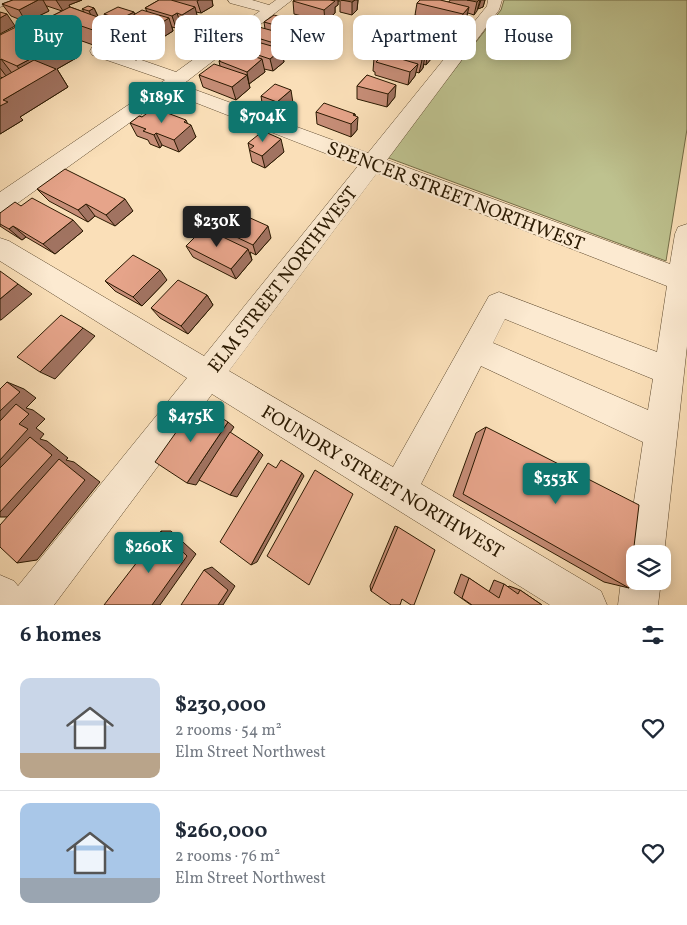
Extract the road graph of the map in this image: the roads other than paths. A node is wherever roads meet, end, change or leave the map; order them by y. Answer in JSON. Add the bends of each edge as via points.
{"nodes":[{"id":1,"x":8,"y":0,"type":"edge"},
{"id":2,"x":235,"y":0,"type":"edge"},
{"id":3,"x":492,"y":1,"type":"edge"},
{"id":4,"x":0,"y":4,"type":"edge"},
{"id":5,"x":279,"y":5,"type":"edge"},
{"id":6,"x":119,"y":60,"type":"edge"},
{"id":7,"x":173,"y":83,"type":"junction"},
{"id":8,"x":373,"y":163,"type":"junction"},
{"id":9,"x":0,"y":204,"type":"edge"},
{"id":10,"x":687,"y":234,"type":"edge"},
{"id":11,"x":0,"y":248,"type":"edge"},
{"id":12,"x":684,"y":281,"type":"edge"},
{"id":13,"x":475,"y":349,"type":"junction"},
{"id":14,"x":669,"y":370,"type":"junction"},
{"id":15,"x":208,"y":375,"type":"junction"},
{"id":16,"x":661,"y":433,"type":"junction"},
{"id":17,"x":399,"y":491,"type":"junction"},
{"id":18,"x":646,"y":545,"type":"edge"},
{"id":19,"x":640,"y":590,"type":"edge"},
{"id":20,"x":0,"y":595,"type":"edge"},
{"id":21,"x":8,"y":605,"type":"edge"},
{"id":22,"x":30,"y":605,"type":"edge"},
{"id":23,"x":587,"y":605,"type":"edge"},
{"id":24,"x":638,"y":605,"type":"edge"}],
"edges":[{"from":1,"to":4,"type":"street"},
{"from":2,"to":5,"type":"street"},
{"from":3,"to":8,"type":"street","name":"ELM STREET NORTHWEST","via":[[494,7]]},
{"from":5,"to":7,"type":"street"},
{"from":6,"to":7,"type":"street","name":"SPENCER STREET NORTHWEST"},
{"from":7,"to":8,"type":"street","name":"SPENCER STREET NORTHWEST"},
{"from":7,"to":9,"type":"street"},
{"from":8,"to":12,"type":"street","name":"SPENCER STREET NORTHWEST"},
{"from":8,"to":15,"type":"street","name":"ELM STREET NORTHWEST"},
{"from":10,"to":12,"type":"street"},
{"from":11,"to":15,"type":"street","name":"FOUNDRY STREET NORTHWEST"},
{"from":12,"to":14,"type":"street"},
{"from":13,"to":14,"type":"street","via":[[499,304]]},
{"from":13,"to":16,"type":"street"},
{"from":13,"to":17,"type":"street"},
{"from":14,"to":16,"type":"street"},
{"from":15,"to":17,"type":"street","name":"FOUNDRY STREET NORTHWEST"},
{"from":15,"to":22,"type":"street","name":"ELM STREET NORTHWEST"},
{"from":16,"to":18,"type":"street"},
{"from":17,"to":23,"type":"street","name":"FOUNDRY STREET NORTHWEST"},
{"from":19,"to":24,"type":"street"},
{"from":20,"to":21,"type":"street"}]}
